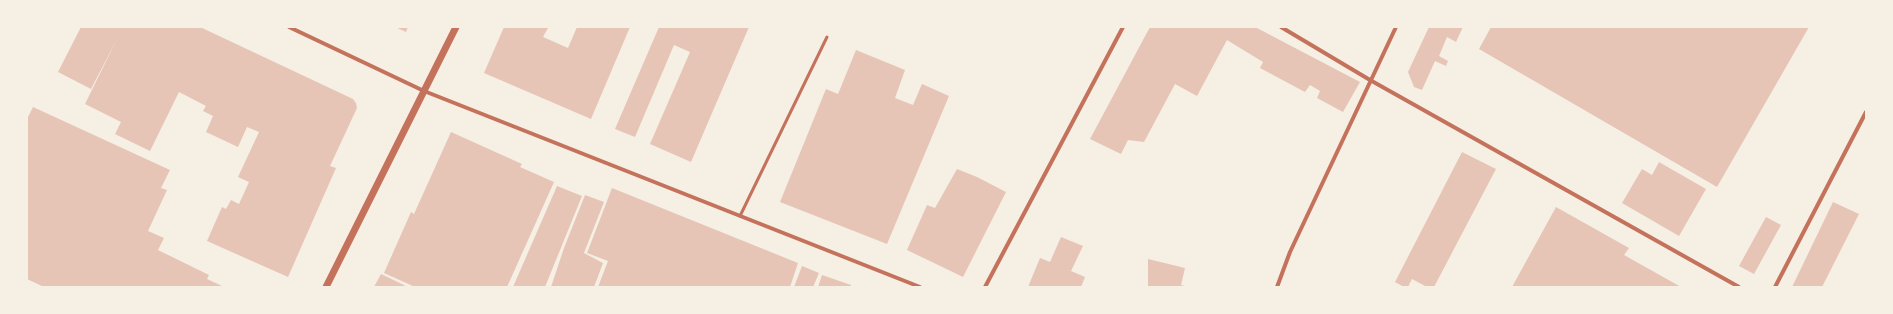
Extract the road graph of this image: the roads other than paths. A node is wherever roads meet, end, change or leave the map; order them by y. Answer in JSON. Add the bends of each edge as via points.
{"nodes":[{"id":1,"x":289,"y":27,"type":"edge"},
{"id":2,"x":456,"y":27,"type":"edge"},
{"id":3,"x":1123,"y":27,"type":"edge"},
{"id":4,"x":1281,"y":27,"type":"edge"},
{"id":5,"x":1396,"y":27,"type":"edge"},
{"id":6,"x":827,"y":37,"type":"dead end"},
{"id":7,"x":1370,"y":80,"type":"junction"},
{"id":8,"x":424,"y":91,"type":"junction"},
{"id":9,"x":1866,"y":112,"type":"edge"},
{"id":10,"x":740,"y":216,"type":"junction"},
{"id":11,"x":326,"y":287,"type":"edge"},
{"id":12,"x":920,"y":287,"type":"edge"},
{"id":13,"x":985,"y":287,"type":"edge"},
{"id":14,"x":1277,"y":287,"type":"edge"},
{"id":15,"x":1740,"y":287,"type":"edge"},
{"id":16,"x":1775,"y":287,"type":"edge"}],
"edges":[{"from":1,"to":8,"type":"street"},
{"from":2,"to":8,"type":"street"},
{"from":3,"to":13,"type":"street"},
{"from":4,"to":7,"type":"street"},
{"from":5,"to":7,"type":"street"},
{"from":6,"to":10,"type":"lane"},
{"from":7,"to":14,"type":"street","via":[[1290,252]]},
{"from":7,"to":15,"type":"street"},
{"from":8,"to":10,"type":"street"},
{"from":8,"to":11,"type":"street"},
{"from":9,"to":16,"type":"street"},
{"from":10,"to":12,"type":"street"}]}
